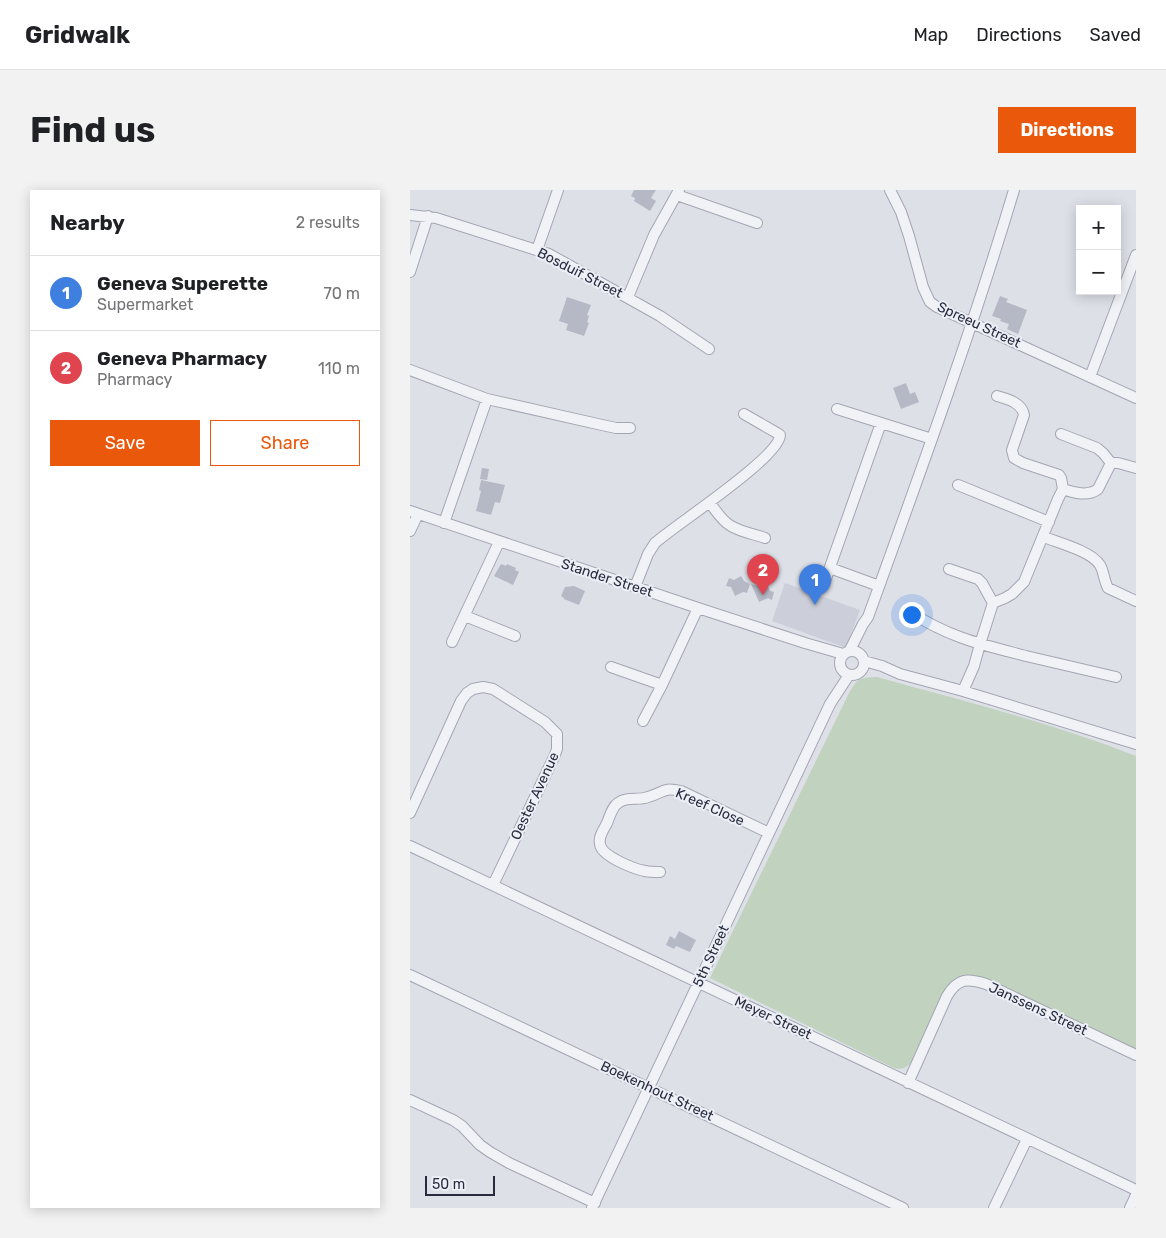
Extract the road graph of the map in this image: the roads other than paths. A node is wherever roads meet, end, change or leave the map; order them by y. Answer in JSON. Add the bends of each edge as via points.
{"nodes":[{"id":1,"x":558,"y":190,"type":"edge"},
{"id":2,"x":890,"y":190,"type":"edge"},
{"id":3,"x":1014,"y":190,"type":"edge"},
{"id":4,"x":678,"y":192,"type":"edge"},
{"id":5,"x":410,"y":215,"type":"edge"},
{"id":6,"x":428,"y":216,"type":"junction"},
{"id":7,"x":757,"y":222,"type":"dead end"},
{"id":8,"x":537,"y":250,"type":"junction"},
{"id":9,"x":1136,"y":254,"type":"edge"},
{"id":10,"x":410,"y":272,"type":"edge"},
{"id":11,"x":628,"y":297,"type":"junction"},
{"id":12,"x":972,"y":322,"type":"junction"},
{"id":13,"x":709,"y":349,"type":"dead end"},
{"id":14,"x":410,"y":370,"type":"edge"},
{"id":15,"x":1090,"y":377,"type":"junction"},
{"id":16,"x":997,"y":396,"type":"dead end"},
{"id":17,"x":1136,"y":398,"type":"edge"},
{"id":18,"x":487,"y":399,"type":"junction"},
{"id":19,"x":837,"y":409,"type":"dead end"},
{"id":20,"x":744,"y":414,"type":"dead end"},
{"id":21,"x":881,"y":423,"type":"junction"},
{"id":22,"x":630,"y":428,"type":"dead end"},
{"id":23,"x":1061,"y":434,"type":"dead end"},
{"id":24,"x":932,"y":439,"type":"junction"},
{"id":25,"x":1111,"y":462,"type":"junction"},
{"id":26,"x":1136,"y":468,"type":"edge"},
{"id":27,"x":958,"y":485,"type":"dead end"},
{"id":28,"x":1063,"y":489,"type":"junction"},
{"id":29,"x":710,"y":503,"type":"junction"},
{"id":30,"x":414,"y":513,"type":"edge"},
{"id":31,"x":1049,"y":522,"type":"junction"},
{"id":32,"x":444,"y":523,"type":"junction"},
{"id":33,"x":410,"y":531,"type":"edge"},
{"id":34,"x":1044,"y":536,"type":"junction"},
{"id":35,"x":765,"y":538,"type":"dead end"},
{"id":36,"x":499,"y":542,"type":"junction"},
{"id":37,"x":830,"y":568,"type":"junction"},
{"id":38,"x":949,"y":568,"type":"dead end"},
{"id":39,"x":824,"y":584,"type":"dead end"},
{"id":40,"x":879,"y":586,"type":"junction"},
{"id":41,"x":635,"y":587,"type":"junction"},
{"id":42,"x":1136,"y":601,"type":"edge"},
{"id":43,"x":993,"y":602,"type":"junction"},
{"id":44,"x":698,"y":608,"type":"junction"},
{"id":45,"x":912,"y":613,"type":"dead end"},
{"id":46,"x":465,"y":616,"type":"junction"},
{"id":47,"x":868,"y":617,"type":"junction"},
{"id":48,"x":515,"y":636,"type":"dead end"},
{"id":49,"x":452,"y":642,"type":"dead end"},
{"id":50,"x":980,"y":644,"type":"junction"},
{"id":51,"x":844,"y":662,"type":"junction"},
{"id":52,"x":862,"y":662,"type":"junction"},
{"id":53,"x":611,"y":668,"type":"dead end"},
{"id":54,"x":1116,"y":678,"type":"dead end"},
{"id":55,"x":662,"y":685,"type":"junction"},
{"id":56,"x":963,"y":691,"type":"junction"},
{"id":57,"x":643,"y":721,"type":"dead end"},
{"id":58,"x":1136,"y":744,"type":"edge"},
{"id":59,"x":410,"y":813,"type":"edge"},
{"id":60,"x":769,"y":834,"type":"junction"},
{"id":61,"x":410,"y":846,"type":"edge"},
{"id":62,"x":660,"y":872,"type":"dead end"},
{"id":63,"x":493,"y":885,"type":"junction"},
{"id":64,"x":410,"y":975,"type":"edge"},
{"id":65,"x":698,"y":983,"type":"junction"},
{"id":66,"x":1136,"y":1055,"type":"edge"},
{"id":67,"x":908,"y":1083,"type":"junction"},
{"id":68,"x":649,"y":1088,"type":"junction"},
{"id":69,"x":410,"y":1100,"type":"edge"},
{"id":70,"x":1027,"y":1139,"type":"junction"},
{"id":71,"x":1136,"y":1190,"type":"edge"},
{"id":72,"x":1136,"y":1195,"type":"edge"},
{"id":73,"x":594,"y":1205,"type":"edge"},
{"id":74,"x":904,"y":1208,"type":"edge"},
{"id":75,"x":994,"y":1208,"type":"edge"},
{"id":76,"x":1130,"y":1208,"type":"edge"}],
"edges":[{"from":1,"to":8,"type":"street"},
{"from":2,"to":12,"type":"street","name":"Spreeu Street","via":[[901,212],[930,302]]},
{"from":3,"to":12,"type":"street"},
{"from":4,"to":7,"type":"street"},
{"from":4,"to":11,"type":"street","via":[[654,236]]},
{"from":5,"to":6,"type":"street","name":"Bosduif Street"},
{"from":6,"to":8,"type":"street","name":"Bosduif Street"},
{"from":6,"to":10,"type":"street"},
{"from":8,"to":11,"type":"street","name":"Bosduif Street"},
{"from":9,"to":15,"type":"street"},
{"from":11,"to":13,"type":"street","name":"Bosduif Street"},
{"from":12,"to":15,"type":"street","name":"Spreeu Street"},
{"from":12,"to":24,"type":"street"},
{"from":14,"to":18,"type":"street"},
{"from":15,"to":17,"type":"street","name":"Spreeu Street"},
{"from":16,"to":28,"type":"street","via":[[1023,410],[1012,450],[1014,458],[1059,475]]},
{"from":18,"to":22,"type":"street","via":[[616,428]]},
{"from":18,"to":32,"type":"street"},
{"from":19,"to":21,"type":"street"},
{"from":20,"to":29,"type":"street","via":[[780,435],[780,440],[764,458]]},
{"from":21,"to":24,"type":"street"},
{"from":21,"to":37,"type":"street"},
{"from":23,"to":25,"type":"street","via":[[1097,448]]},
{"from":24,"to":40,"type":"street"},
{"from":25,"to":26,"type":"street"},
{"from":25,"to":28,"type":"street","via":[[1095,491],[1082,494]]},
{"from":27,"to":31,"type":"street"},
{"from":28,"to":31,"type":"street"},
{"from":29,"to":35,"type":"street","via":[[730,526]]},
{"from":29,"to":41,"type":"street","via":[[655,543]]},
{"from":30,"to":32,"type":"street","name":"Stander Street"},
{"from":30,"to":33,"type":"street"},
{"from":31,"to":34,"type":"street"},
{"from":32,"to":36,"type":"street","name":"Stander Street"},
{"from":34,"to":42,"type":"street","via":[[1092,557],[1101,567],[1108,588]]},
{"from":34,"to":43,"type":"street","via":[[1022,585],[1012,594]]},
{"from":36,"to":41,"type":"street","name":"Stander Street"},
{"from":36,"to":46,"type":"street"},
{"from":37,"to":39,"type":"street"},
{"from":37,"to":40,"type":"street"},
{"from":38,"to":43,"type":"street","via":[[978,579]]},
{"from":40,"to":47,"type":"street"},
{"from":41,"to":44,"type":"street","name":"Stander Street"},
{"from":43,"to":50,"type":"street"},
{"from":44,"to":51,"type":"street","name":"Stander Street","via":[[805,643]]},
{"from":44,"to":55,"type":"street"},
{"from":45,"to":50,"type":"street","via":[[949,634]]},
{"from":46,"to":48,"type":"street"},
{"from":46,"to":49,"type":"street"},
{"from":47,"to":51,"type":"street"},
{"from":47,"to":52,"type":"street"},
{"from":50,"to":54,"type":"street"},
{"from":50,"to":56,"type":"street"},
{"from":51,"to":52,"type":"street","name":"Stander Street","via":[[858,652]]},
{"from":51,"to":52,"type":"street","via":[[853,675]]},
{"from":51,"to":60,"type":"street","name":"5th Street","via":[[830,704]]},
{"from":52,"to":56,"type":"street"},
{"from":53,"to":55,"type":"street"},
{"from":55,"to":57,"type":"street"},
{"from":56,"to":58,"type":"street"},
{"from":59,"to":63,"type":"street","name":"Oester Avenue","via":[[461,701],[468,693],[480,687],[494,689],[545,722],[557,734],[557,749]]},
{"from":60,"to":62,"type":"street","name":"Kreef Close","via":[[681,791],[663,790],[648,797],[617,803],[600,837],[601,849],[633,868]]},
{"from":60,"to":65,"type":"street","name":"5th Street"},
{"from":61,"to":63,"type":"street","name":"Meyer Street"},
{"from":63,"to":65,"type":"street","name":"Meyer Street"},
{"from":64,"to":68,"type":"street","name":"Boekenhout Street"},
{"from":65,"to":67,"type":"street","name":"Meyer Street"},
{"from":65,"to":68,"type":"street","name":"5th Street"},
{"from":66,"to":67,"type":"street","name":"Janssens Street","via":[[986,984],[964,980],[952,987],[947,996]]},
{"from":67,"to":70,"type":"street","name":"Meyer Street"},
{"from":68,"to":73,"type":"street","name":"5th Street"},
{"from":68,"to":74,"type":"street","name":"Boekenhout Street"},
{"from":69,"to":73,"type":"street","via":[[453,1120],[485,1148],[509,1163]]},
{"from":70,"to":71,"type":"street","name":"Meyer Street"},
{"from":70,"to":75,"type":"street"},
{"from":72,"to":76,"type":"street"}]}
